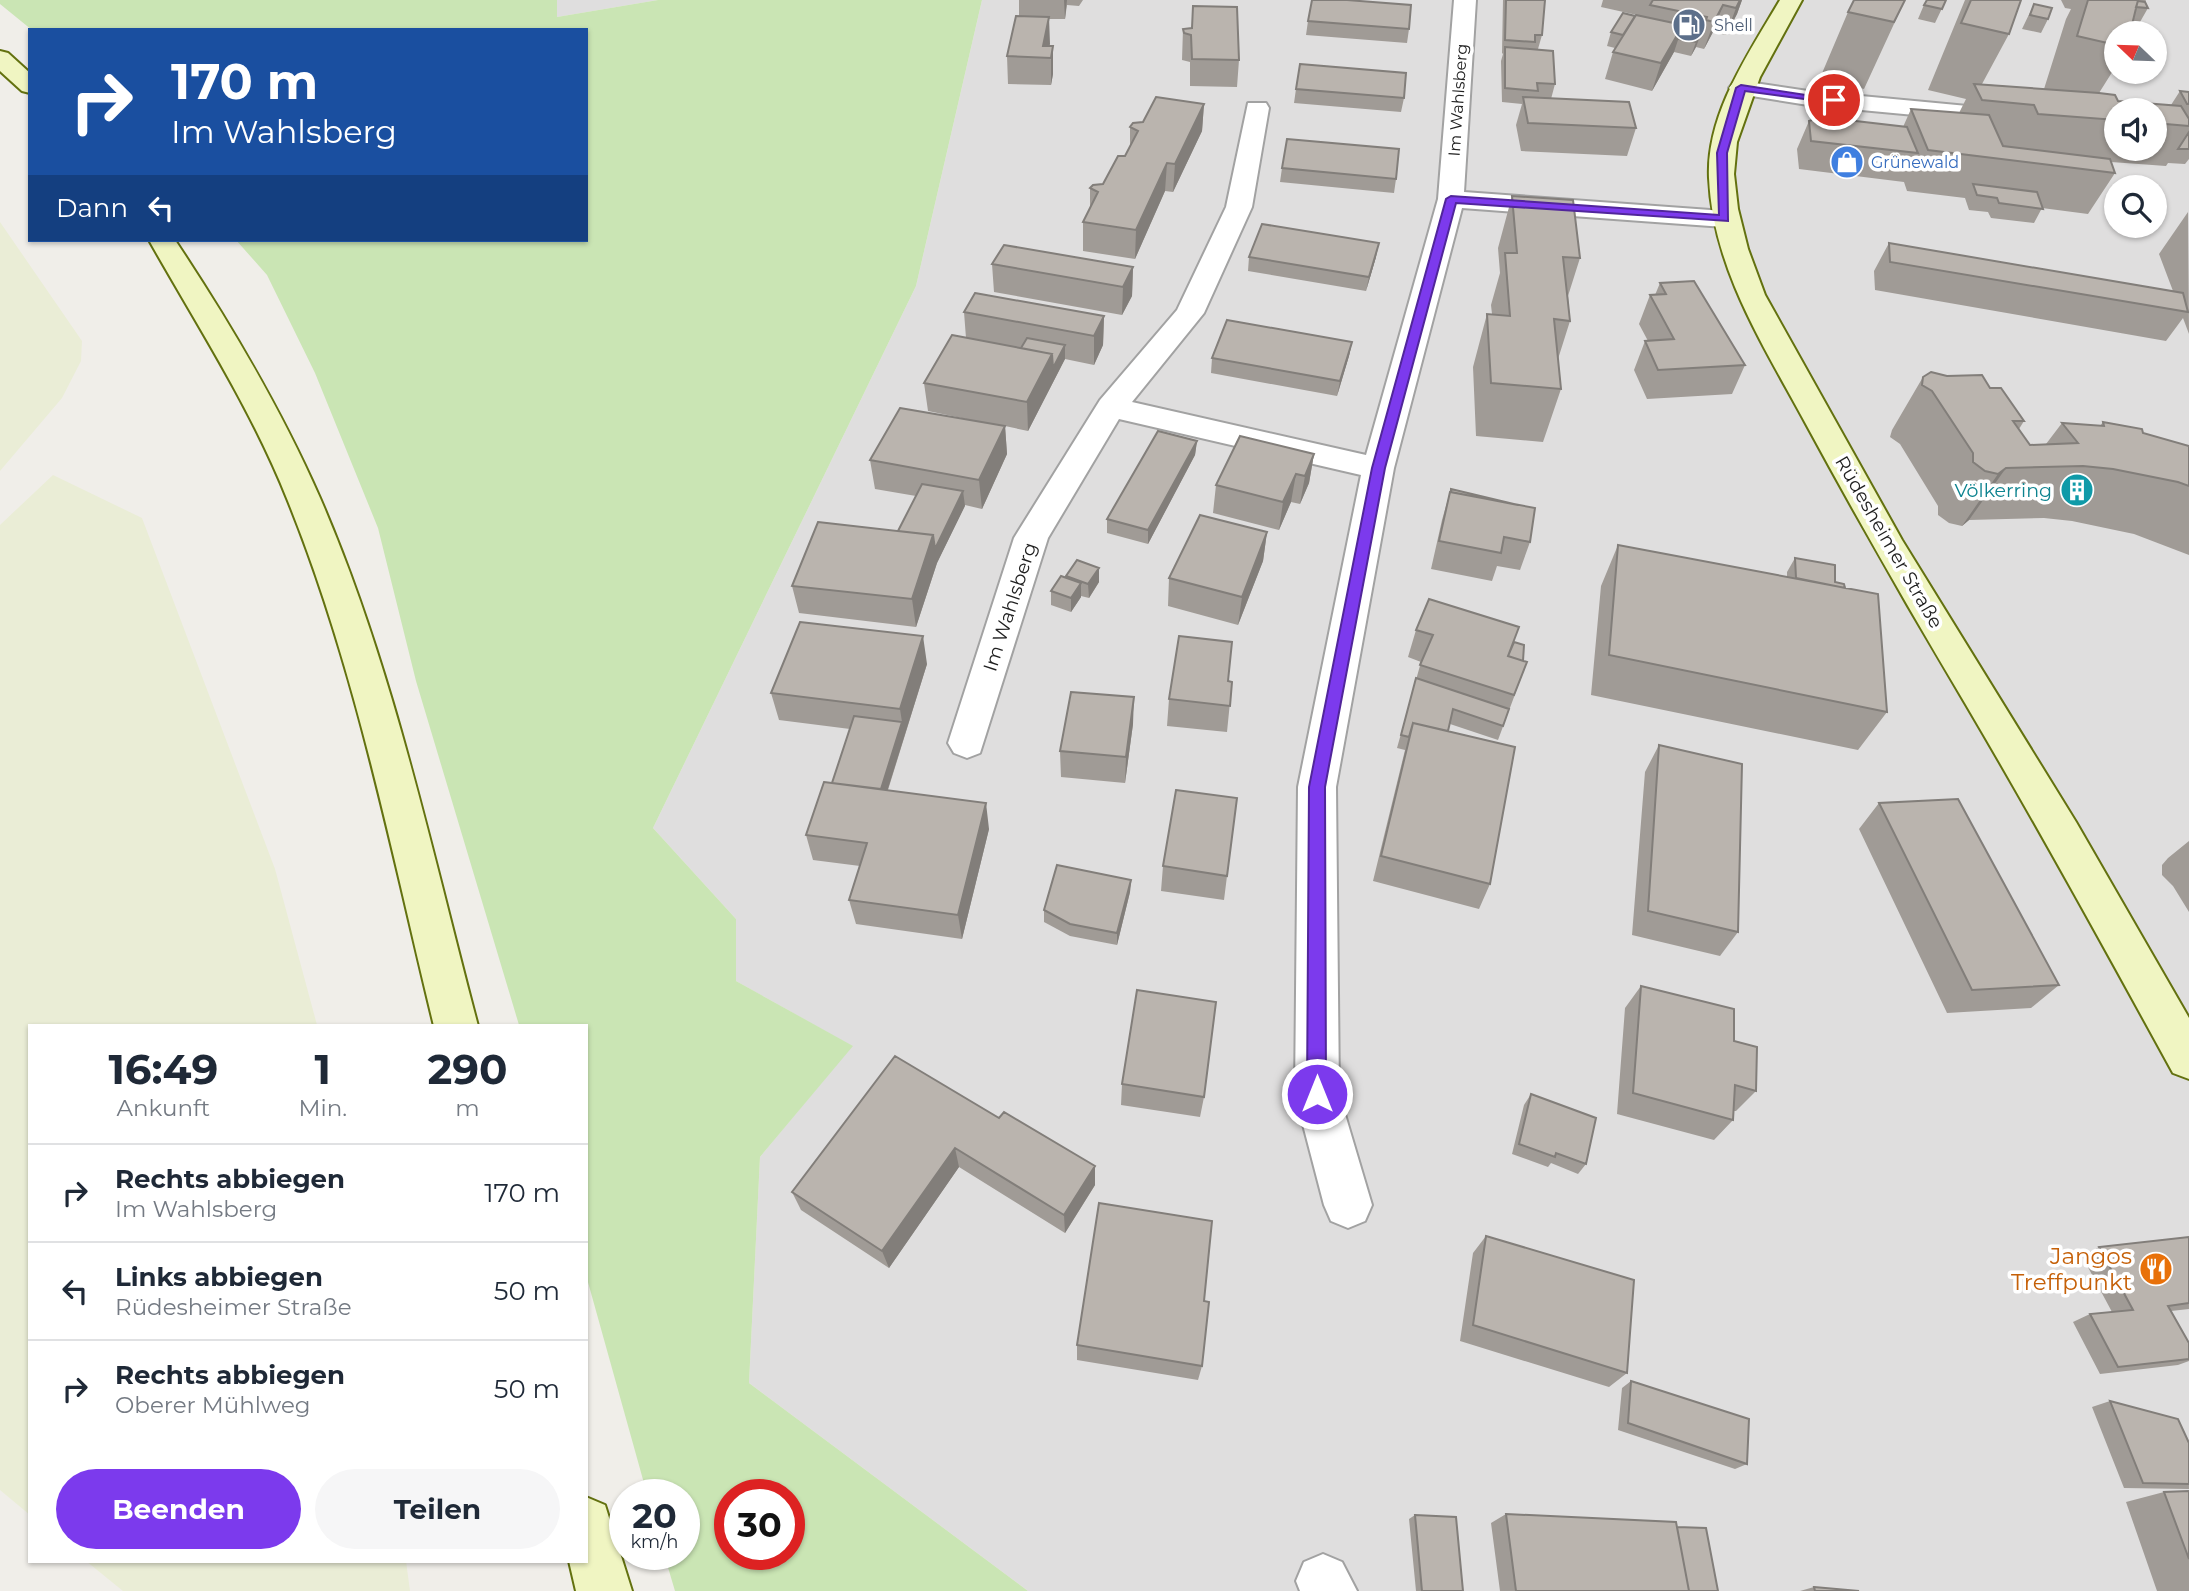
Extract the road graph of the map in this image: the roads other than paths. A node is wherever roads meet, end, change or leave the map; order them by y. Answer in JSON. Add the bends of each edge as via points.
{"nodes":[{"id":1,"x":1465,"y":0,"type":"edge"},
{"id":2,"x":1791,"y":0,"type":"edge"},
{"id":3,"x":0,"y":58,"type":"edge"},
{"id":4,"x":28,"y":84,"type":"edge"},
{"id":5,"x":1741,"y":88,"type":"junction"},
{"id":6,"x":1256,"y":108,"type":"dead end"},
{"id":7,"x":2104,"y":126,"type":"edge"},
{"id":8,"x":1451,"y":199,"type":"junction"},
{"id":9,"x":1724,"y":219,"type":"junction"},
{"id":10,"x":163,"y":242,"type":"edge"},
{"id":11,"x":1111,"y":407,"type":"junction"},
{"id":12,"x":1378,"y":468,"type":"junction"},
{"id":13,"x":967,"y":743,"type":"dead end"},
{"id":14,"x":455,"y":1024,"type":"edge"},
{"id":15,"x":2189,"y":1059,"type":"edge"},
{"id":16,"x":1348,"y":1205,"type":"dead end"},
{"id":17,"x":588,"y":1531,"type":"edge"},
{"id":18,"x":604,"y":1591,"type":"edge"}],
"edges":[{"from":1,"to":8,"type":"street","name":"Im Wahlsberg"},
{"from":2,"to":5,"type":"street","name":"Rüdesheimer Straße"},
{"from":3,"to":4,"type":"street"},
{"from":5,"to":7,"type":"street"},
{"from":5,"to":9,"type":"street","name":"Rüdesheimer Straße","via":[[1722,153]]},
{"from":6,"to":11,"type":"street","name":"Im Wahlsberg","via":[[1239,206],[1190,313]]},
{"from":8,"to":9,"type":"street"},
{"from":8,"to":12,"type":"street","name":"Im Wahlsberg"},
{"from":9,"to":15,"type":"street","name":"Rüdesheimer Straße","via":[[1751,295],[1887,543],[2062,832]]},
{"from":10,"to":14,"type":"street","via":[[223,333],[320,539],[369,689]]},
{"from":11,"to":12,"type":"street"},
{"from":11,"to":13,"type":"street","name":"Im Wahlsberg","via":[[1031,538]]},
{"from":12,"to":16,"type":"street","name":"Im Wahlsberg","via":[[1317,787],[1317,1094]]},
{"from":17,"to":18,"type":"street"}]}
